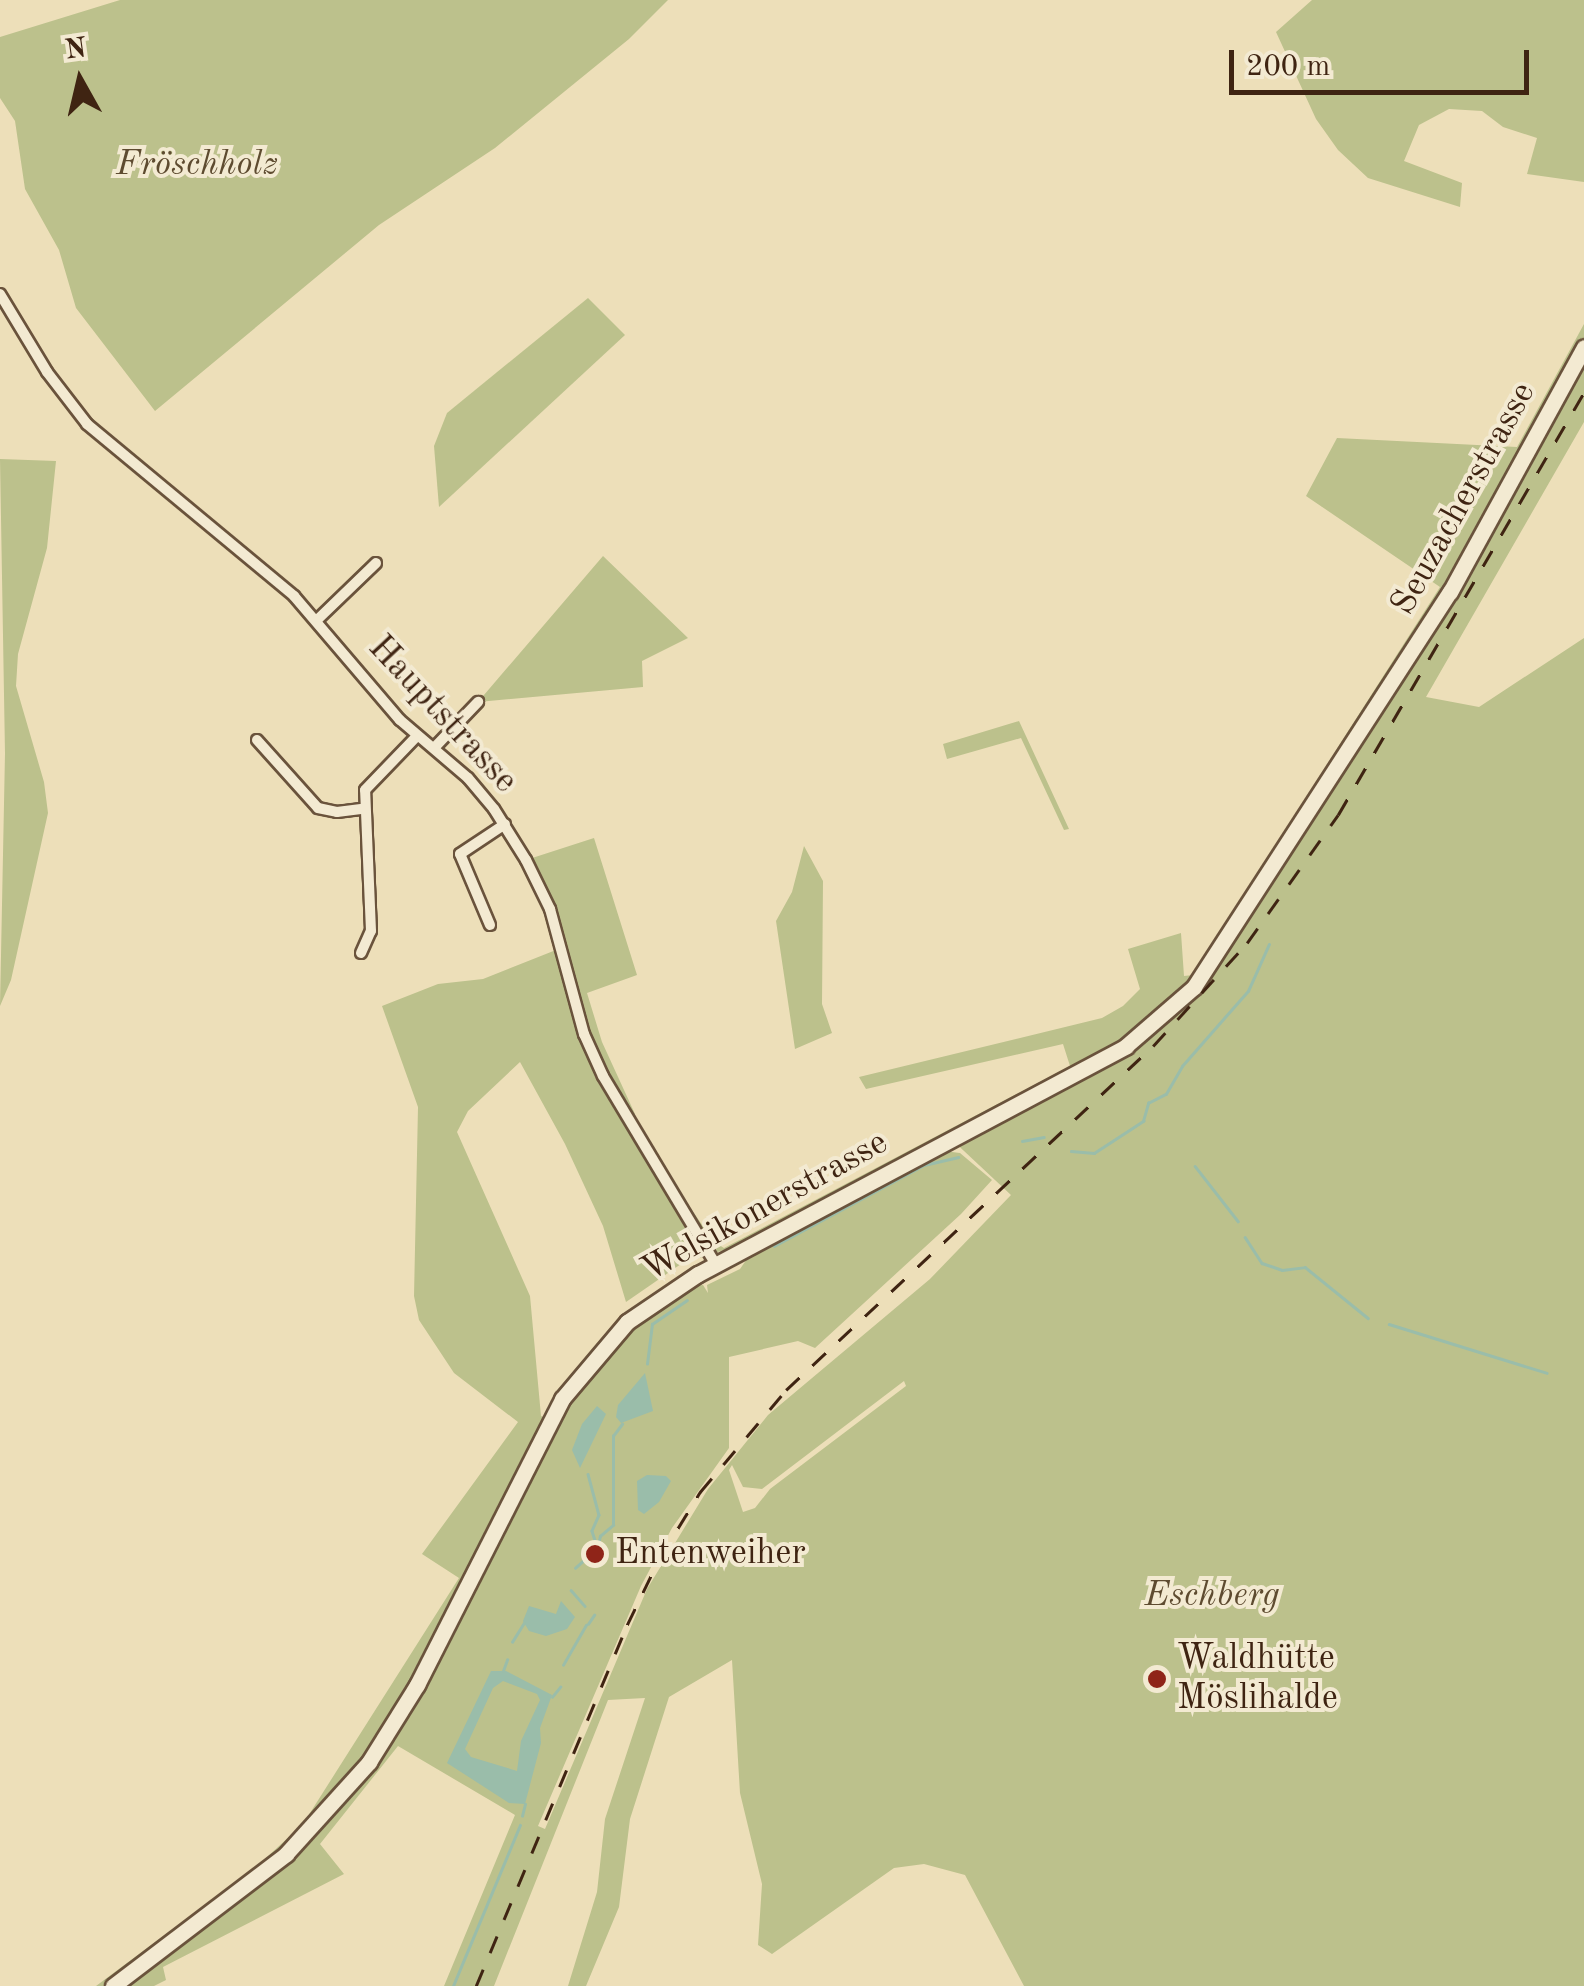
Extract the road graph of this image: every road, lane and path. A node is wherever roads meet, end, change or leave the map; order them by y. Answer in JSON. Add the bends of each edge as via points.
{"nodes":[{"id":1,"x":0,"y":294,"type":"edge"},
{"id":2,"x":1584,"y":347,"type":"edge"},
{"id":3,"x":376,"y":563,"type":"dead end"},
{"id":4,"x":317,"y":620,"type":"junction"},
{"id":5,"x":1394,"y":680,"type":"joint"},
{"id":6,"x":478,"y":702,"type":"dead end"},
{"id":7,"x":417,"y":736,"type":"junction"},
{"id":8,"x":257,"y":740,"type":"dead end"},
{"id":9,"x":434,"y":748,"type":"junction"},
{"id":10,"x":363,"y":809,"type":"junction"},
{"id":11,"x":505,"y":824,"type":"junction"},
{"id":12,"x":490,"y":925,"type":"dead end"},
{"id":13,"x":361,"y":954,"type":"dead end"},
{"id":14,"x":716,"y":1265,"type":"junction"},
{"id":15,"x":114,"y":1986,"type":"edge"}],
"edges":[{"from":1,"to":4,"type":"street","name":"Hauptstrasse","via":[[87,424]]},
{"from":2,"to":5,"type":"main road","name":"Seuzacherstrasse","via":[[1450,592]]},
{"from":3,"to":4,"type":"street"},
{"from":4,"to":7,"type":"street","name":"Hauptstrasse"},
{"from":5,"to":14,"type":"main road","name":"Welsikonerstrasse","via":[[1221,950],[1165,1016],[1105,1057]]},
{"from":6,"to":9,"type":"street"},
{"from":7,"to":9,"type":"street","name":"Hauptstrasse"},
{"from":7,"to":10,"type":"street","via":[[370,782]]},
{"from":8,"to":10,"type":"street","via":[[318,808]]},
{"from":9,"to":11,"type":"street","name":"Hauptstrasse"},
{"from":10,"to":13,"type":"street","via":[[371,931]]},
{"from":11,"to":12,"type":"street","via":[[460,854]]},
{"from":11,"to":14,"type":"street","name":"Hauptstrasse","via":[[550,910],[584,1034],[603,1076]]},
{"from":14,"to":15,"type":"main road","name":"Welsikonerstrasse","via":[[643,1308],[574,1380],[409,1698],[351,1785],[264,1873]]}]}
